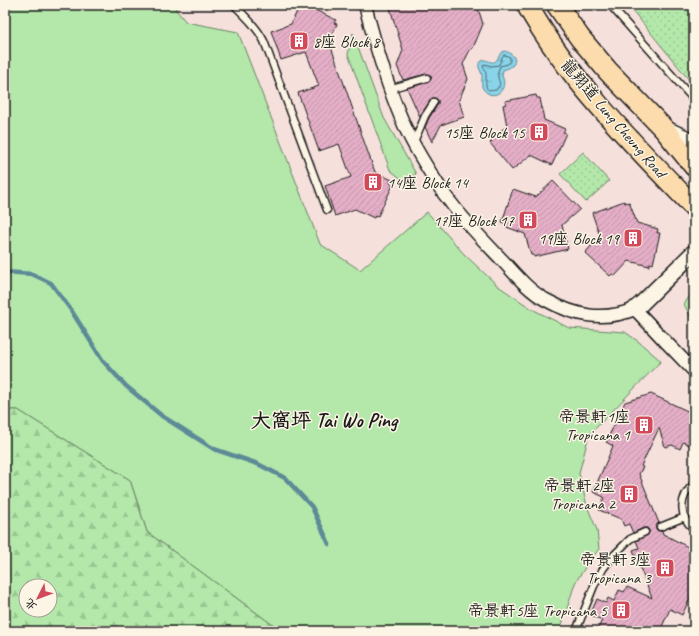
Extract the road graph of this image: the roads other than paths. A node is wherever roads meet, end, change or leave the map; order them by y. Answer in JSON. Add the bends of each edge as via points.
{"nodes":[{"id":1,"x":234,"y":5,"type":"edge"},
{"id":2,"x":364,"y":5,"type":"edge"},
{"id":3,"x":527,"y":5,"type":"edge"},
{"id":4,"x":557,"y":5,"type":"edge"},
{"id":5,"x":610,"y":5,"type":"edge"},
{"id":6,"x":427,"y":78,"type":"dead end"},
{"id":7,"x":390,"y":89,"type":"junction"},
{"id":8,"x":694,"y":100,"type":"edge"},
{"id":9,"x":434,"y":102,"type":"dead end"},
{"id":10,"x":664,"y":129,"type":"junction"},
{"id":11,"x":694,"y":143,"type":"edge"},
{"id":12,"x":414,"y":144,"type":"junction"},
{"id":13,"x":694,"y":166,"type":"edge"},
{"id":14,"x":694,"y":206,"type":"edge"},
{"id":15,"x":327,"y":210,"type":"dead end"},
{"id":16,"x":691,"y":254,"type":"edge"},
{"id":17,"x":635,"y":309,"type":"junction"},
{"id":18,"x":694,"y":371,"type":"edge"},
{"id":19,"x":694,"y":484,"type":"edge"},
{"id":20,"x":685,"y":517,"type":"junction"},
{"id":21,"x":660,"y":526,"type":"dead end"},
{"id":22,"x":694,"y":528,"type":"edge"},
{"id":23,"x":645,"y":532,"type":"dead end"},
{"id":24,"x":576,"y":631,"type":"edge"}],
"edges":[{"from":1,"to":15,"type":"lane","via":[[261,34]]},
{"from":2,"to":7,"type":"street"},
{"from":3,"to":14,"type":"highway","name":"龍翔道 Lung Cheung Road","via":[[559,55],[594,100]]},
{"from":4,"to":10,"type":"highway","name":"龍翔道 Lung Cheung Road","via":[[608,71]]},
{"from":5,"to":8,"type":"lane"},
{"from":6,"to":7,"type":"lane"},
{"from":7,"to":12,"type":"street"},
{"from":9,"to":12,"type":"lane","via":[[425,116]]},
{"from":10,"to":11,"type":"main road"},
{"from":10,"to":13,"type":"highway","name":"龍翔道 Lung Cheung Road"},
{"from":12,"to":17,"type":"street","via":[[450,203],[525,284],[545,299],[588,316],[608,316]]},
{"from":16,"to":17,"type":"street"},
{"from":17,"to":18,"type":"street"},
{"from":19,"to":20,"type":"lane","via":[[684,497],[682,505]]},
{"from":20,"to":21,"type":"lane"},
{"from":20,"to":22,"type":"lane"},
{"from":23,"to":24,"type":"lane","via":[[630,539],[602,569]]}]}
